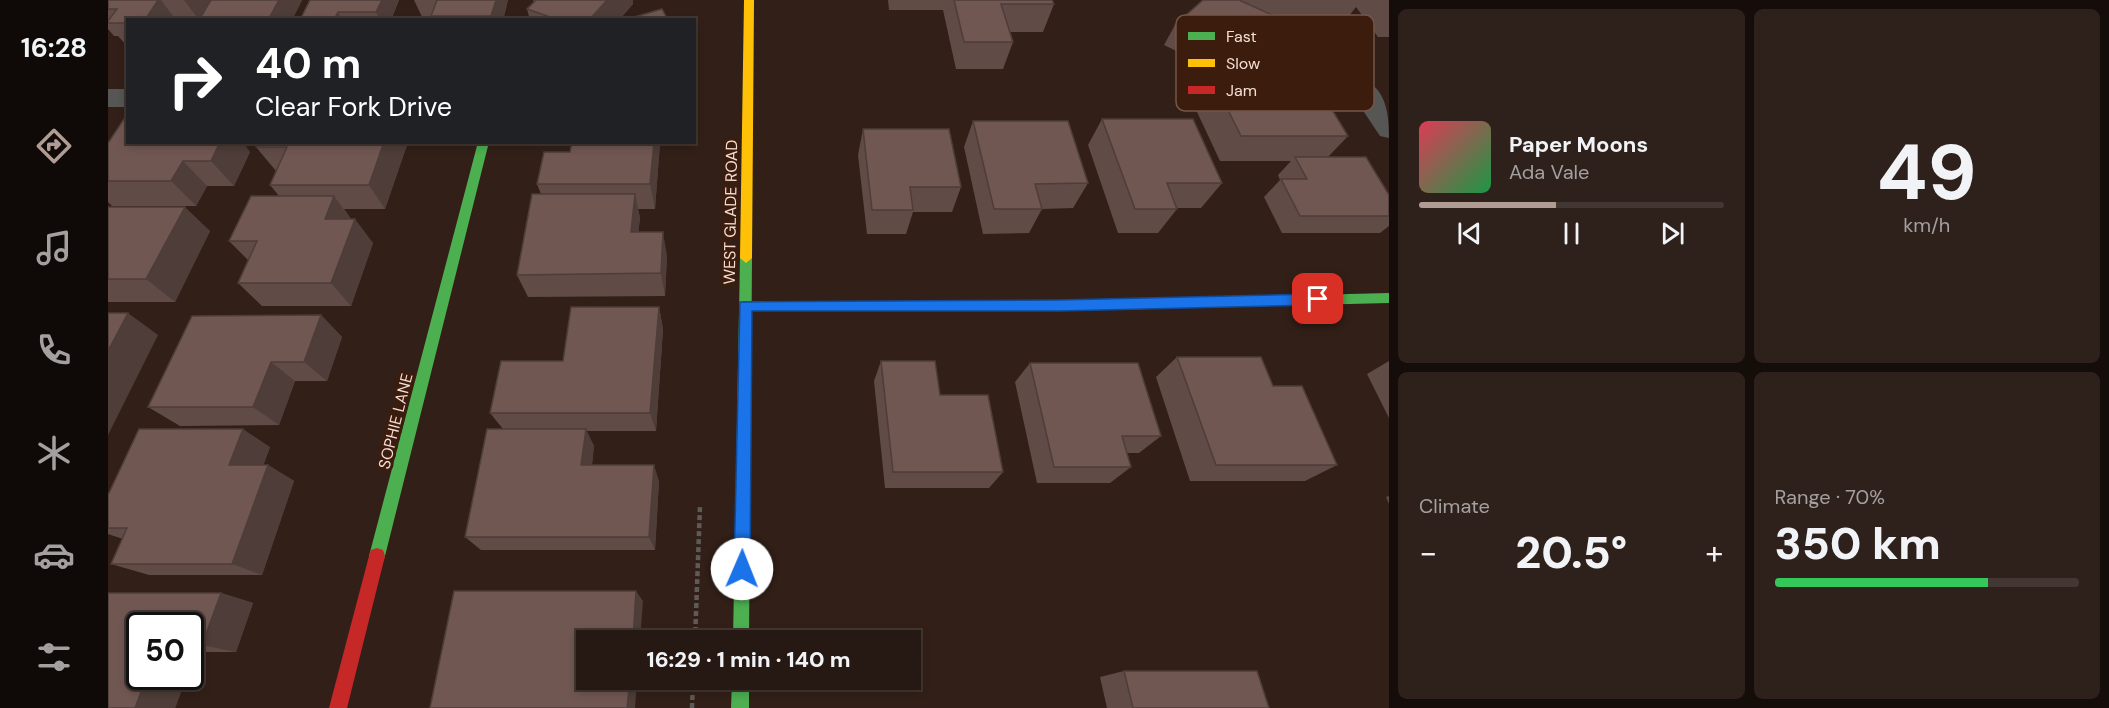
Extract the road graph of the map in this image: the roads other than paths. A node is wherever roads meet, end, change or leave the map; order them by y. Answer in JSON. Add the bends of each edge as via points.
{"nodes":[{"id":1,"x":749,"y":0,"type":"edge"},
{"id":2,"x":108,"y":98,"type":"edge"},
{"id":3,"x":126,"y":98,"type":"edge"},
{"id":4,"x":1374,"y":107,"type":"edge"},
{"id":5,"x":1389,"y":129,"type":"edge"},
{"id":6,"x":483,"y":144,"type":"edge"},
{"id":7,"x":1389,"y":298,"type":"edge"},
{"id":8,"x":745,"y":306,"type":"junction"},
{"id":9,"x":741,"y":630,"type":"edge"},
{"id":10,"x":741,"y":690,"type":"edge"},
{"id":11,"x":338,"y":708,"type":"edge"},
{"id":12,"x":740,"y":708,"type":"edge"}],
"edges":[{"from":1,"to":8,"type":"street","name":"WEST GLADE ROAD"},
{"from":2,"to":3,"type":"street"},
{"from":4,"to":5,"type":"street"},
{"from":6,"to":11,"type":"street","name":"SOPHIE LANE"},
{"from":7,"to":8,"type":"street","via":[[1059,306]]},
{"from":8,"to":9,"type":"street","name":"WEST GLADE ROAD"},
{"from":10,"to":12,"type":"street"}]}
